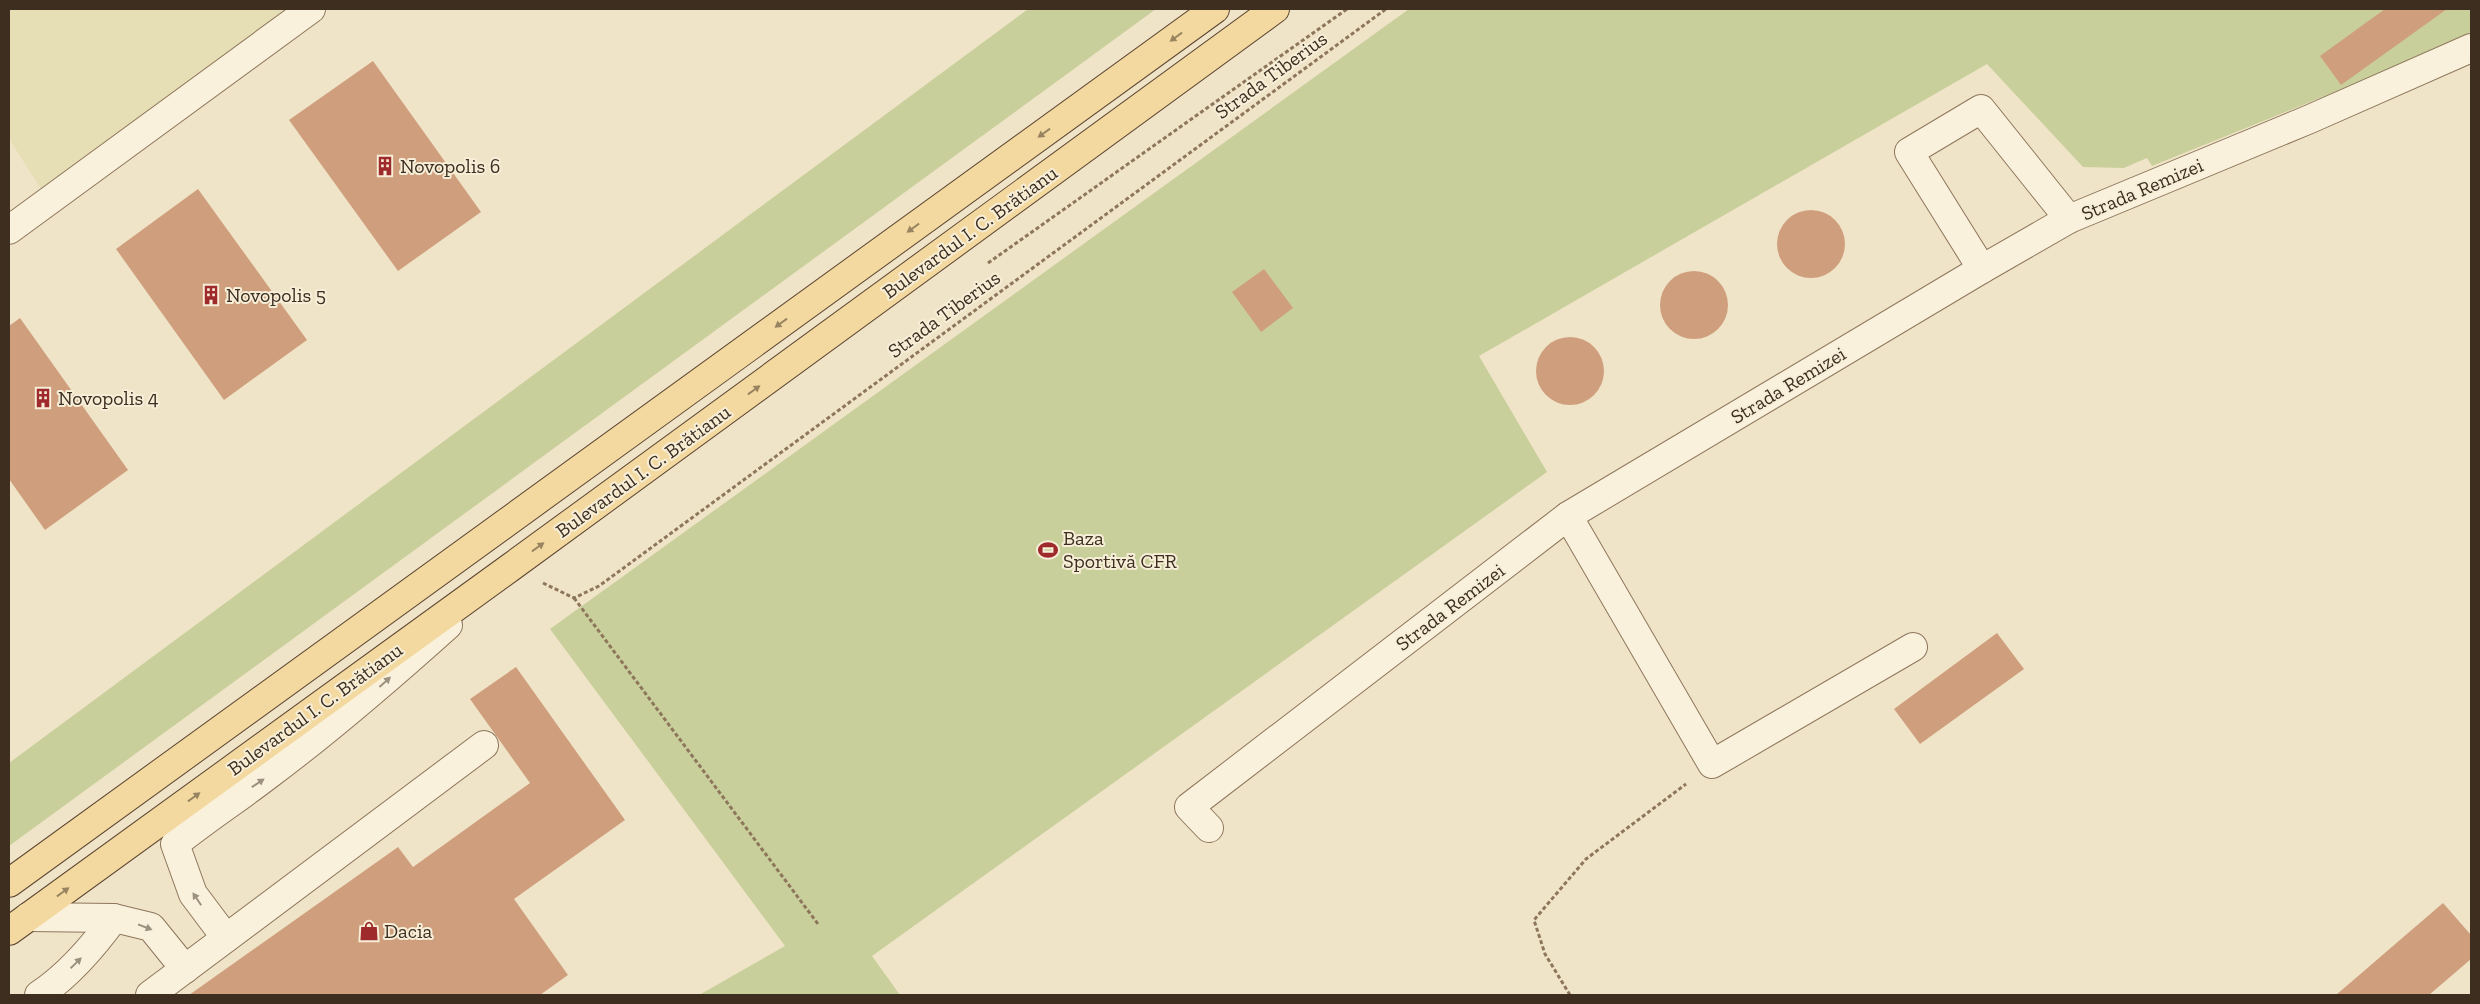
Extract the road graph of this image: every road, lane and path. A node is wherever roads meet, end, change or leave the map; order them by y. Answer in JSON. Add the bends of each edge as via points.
{"nodes":[{"id":1,"x":311,"y":9,"type":"edge"},
{"id":2,"x":1215,"y":9,"type":"edge"},
{"id":3,"x":1275,"y":9,"type":"edge"},
{"id":4,"x":1386,"y":9,"type":"edge"},
{"id":5,"x":2471,"y":48,"type":"edge"},
{"id":6,"x":2069,"y":220,"type":"junction"},
{"id":7,"x":9,"y":230,"type":"edge"},
{"id":8,"x":1982,"y":269,"type":"junction"},
{"id":9,"x":1568,"y":516,"type":"junction"},
{"id":10,"x":511,"y":567,"type":"junction"},
{"id":11,"x":574,"y":598,"type":"junction"},
{"id":12,"x":1913,"y":647,"type":"dead end"},
{"id":13,"x":484,"y":745,"type":"dead end"},
{"id":14,"x":1712,"y":764,"type":"junction"},
{"id":15,"x":1210,"y":828,"type":"dead end"},
{"id":16,"x":9,"y":882,"type":"edge"},
{"id":17,"x":114,"y":918,"type":"junction"},
{"id":18,"x":18,"y":924,"type":"edge"},
{"id":19,"x":818,"y":924,"type":"dead end"},
{"id":20,"x":226,"y":938,"type":"junction"},
{"id":21,"x":185,"y":969,"type":"junction"},
{"id":22,"x":39,"y":995,"type":"edge"},
{"id":23,"x":150,"y":995,"type":"edge"},
{"id":24,"x":1570,"y":995,"type":"edge"}],
"edges":[{"from":1,"to":7,"type":"lane"},
{"from":2,"to":16,"type":"main road","name":"Bulevardul I. C. Brătianu","one_way":true},
{"from":10,"to":3,"type":"main road","name":"Bulevardul I. C. Brătianu","one_way":true},
{"from":4,"to":11,"type":"path","name":"Strada Tiberius","via":[[599,586]]},
{"from":5,"to":6,"type":"lane","name":"Strada Remizei"},
{"from":6,"to":8,"type":"lane","name":"Strada Remizei"},
{"from":6,"to":8,"type":"lane","via":[[1980,108],[1909,152]]},
{"from":8,"to":9,"type":"lane","name":"Strada Remizei"},
{"from":9,"to":14,"type":"lane"},
{"from":9,"to":15,"type":"lane","name":"Strada Remizei","via":[[1189,807]]},
{"from":10,"to":11,"type":"path"},
{"from":18,"to":10,"type":"main road","name":"Bulevardul I. C. Brătianu","one_way":true},
{"from":20,"to":10,"type":"lane","one_way":true,"via":[[193,894],[175,844],[372,694]]},
{"from":11,"to":19,"type":"path"},
{"from":12,"to":14,"type":"lane"},
{"from":13,"to":20,"type":"lane"},
{"from":14,"to":24,"type":"path","via":[[1586,859],[1534,920],[1545,954]]},
{"from":17,"to":18,"type":"lane"},
{"from":17,"to":21,"type":"lane","one_way":true,"via":[[151,927]]},
{"from":22,"to":17,"type":"lane","one_way":true,"via":[[87,952]]},
{"from":20,"to":21,"type":"lane"},
{"from":21,"to":23,"type":"lane"}]}
